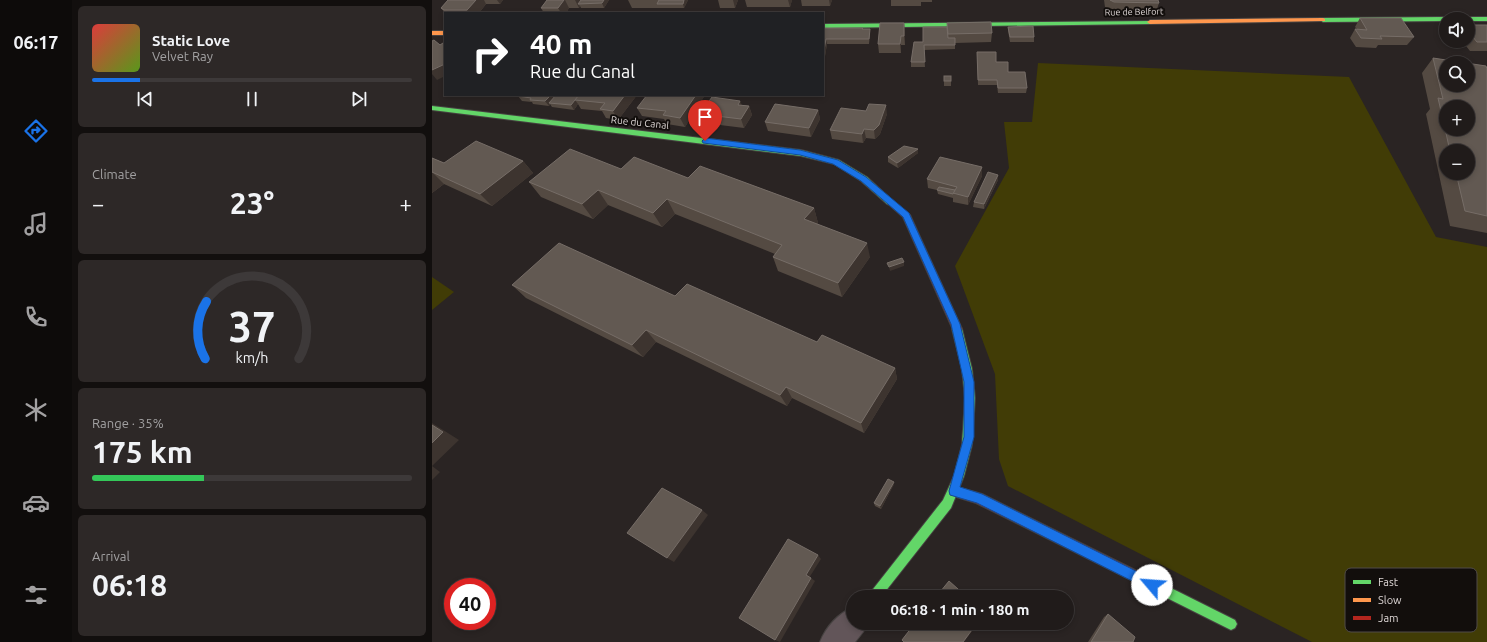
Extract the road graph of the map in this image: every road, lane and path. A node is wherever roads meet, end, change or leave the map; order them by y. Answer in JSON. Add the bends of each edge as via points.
{"nodes":[{"id":1,"x":1439,"y":19,"type":"edge"},
{"id":2,"x":1475,"y":19,"type":"edge"},
{"id":3,"x":1487,"y":19,"type":"edge"},
{"id":4,"x":824,"y":26,"type":"edge"},
{"id":5,"x":432,"y":33,"type":"edge"},
{"id":6,"x":444,"y":33,"type":"edge"},
{"id":7,"x":432,"y":108,"type":"edge"},
{"id":8,"x":954,"y":491,"type":"junction"},
{"id":9,"x":879,"y":590,"type":"edge"},
{"id":10,"x":1231,"y":624,"type":"dead end"},
{"id":11,"x":846,"y":630,"type":"edge"},
{"id":12,"x":835,"y":642,"type":"edge"}],
"edges":[{"from":1,"to":4,"type":"street","name":"Rue de Belfort"},
{"from":2,"to":3,"type":"street"},
{"from":5,"to":6,"type":"street"},
{"from":7,"to":8,"type":"street","name":"Rue du Canal","via":[[800,153],[836,162],[864,179],[906,215],[956,324],[969,382],[969,437]]},
{"from":8,"to":9,"type":"street","name":"Rue du Canal","via":[[947,504]]},
{"from":8,"to":10,"type":"street","via":[[978,498]]},
{"from":11,"to":12,"type":"street"}]}
